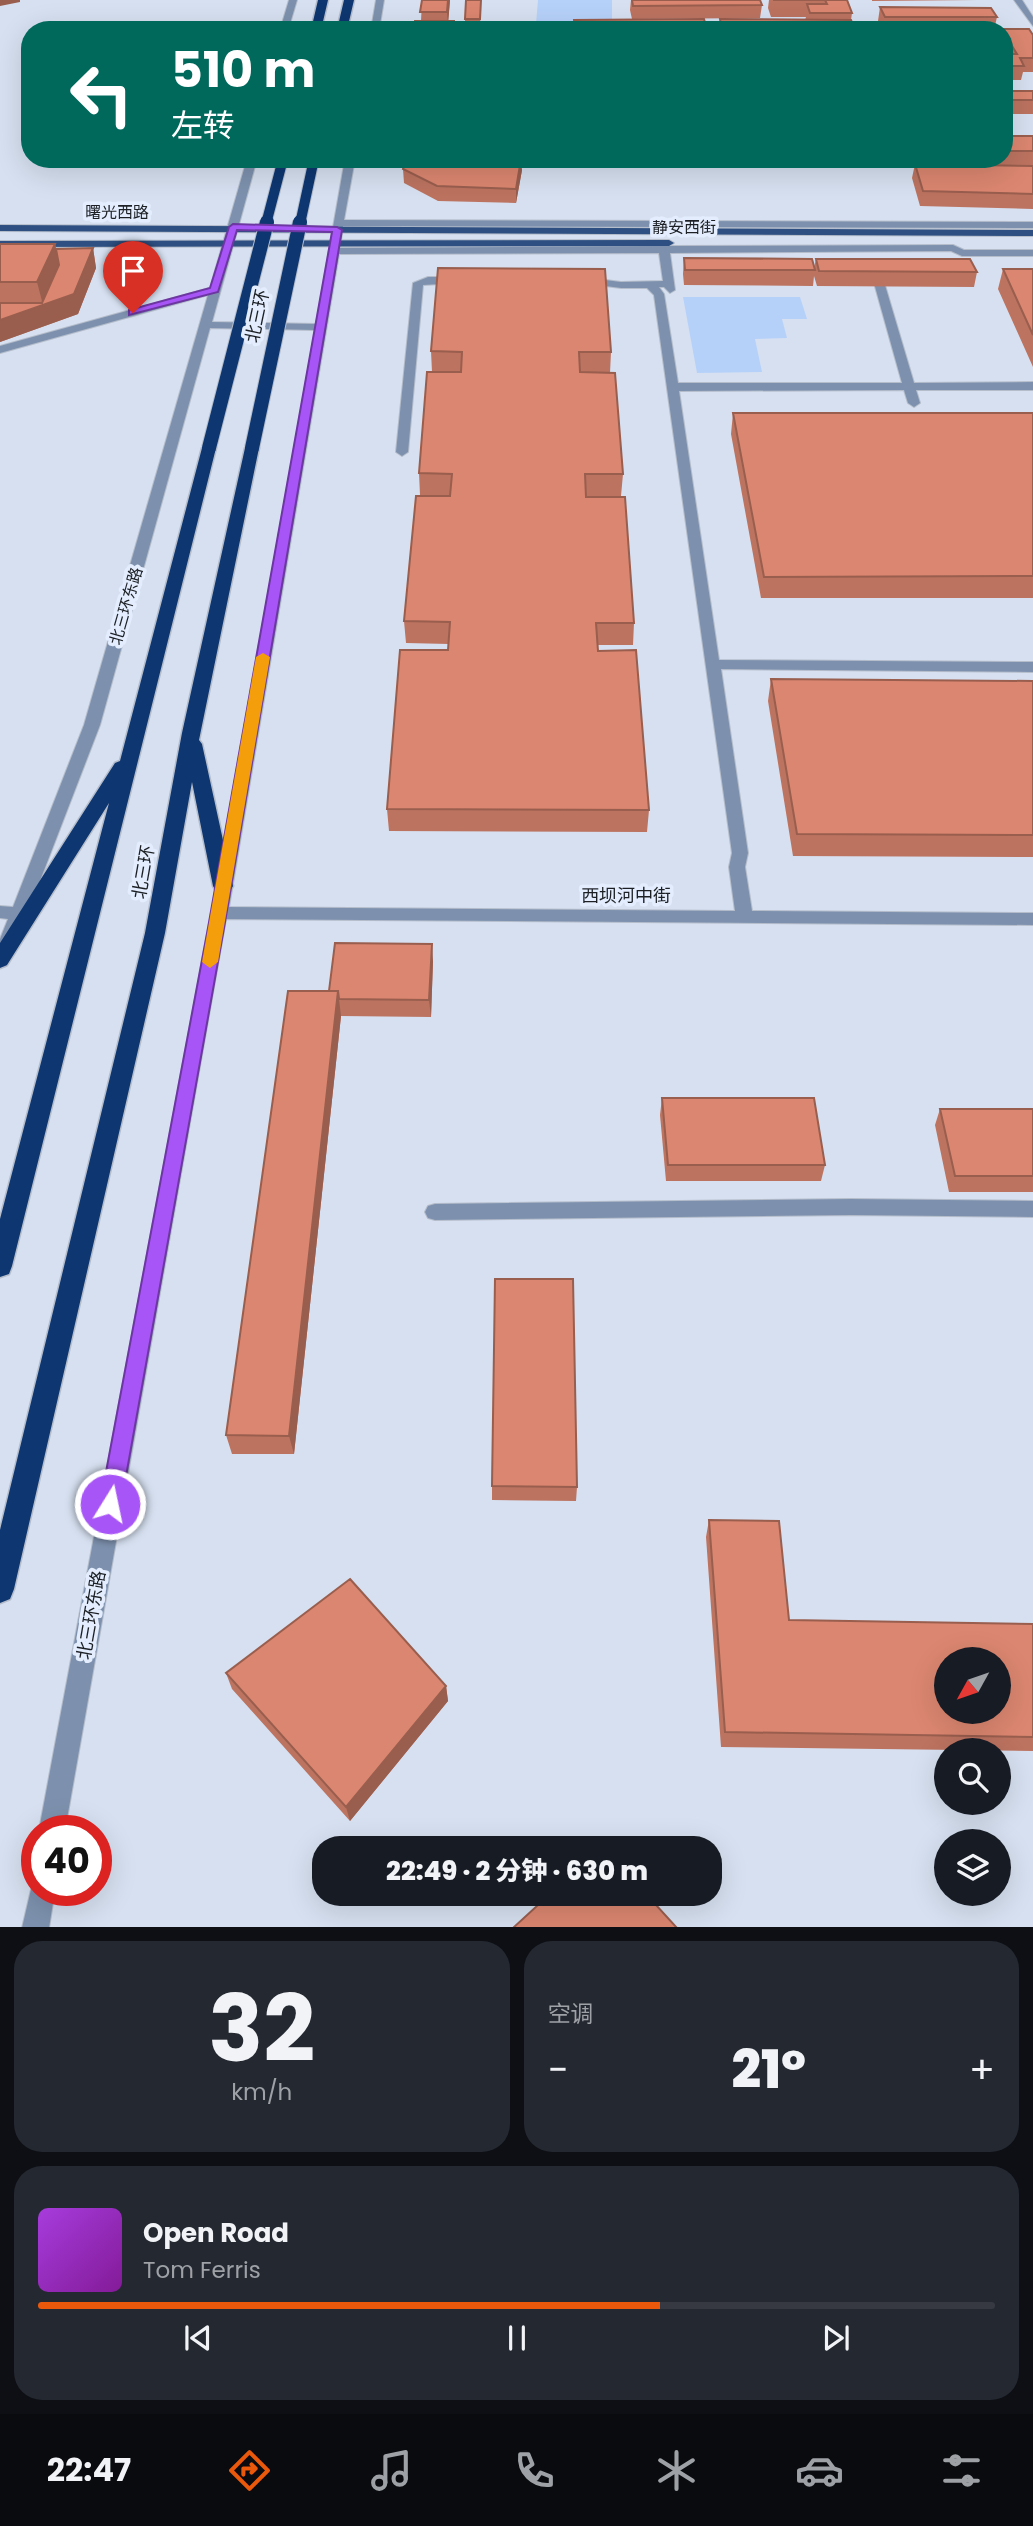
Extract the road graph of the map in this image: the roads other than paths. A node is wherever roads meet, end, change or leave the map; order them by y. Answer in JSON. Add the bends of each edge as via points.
{"nodes":[{"id":1,"x":293,"y":0,"type":"edge"},
{"id":2,"x":323,"y":0,"type":"edge"},
{"id":3,"x":349,"y":0,"type":"edge"},
{"id":4,"x":380,"y":0,"type":"edge"},
{"id":5,"x":1018,"y":0,"type":"edge"},
{"id":6,"x":287,"y":21,"type":"edge"},
{"id":7,"x":318,"y":21,"type":"edge"},
{"id":8,"x":344,"y":21,"type":"edge"},
{"id":9,"x":376,"y":21,"type":"edge"},
{"id":10,"x":1033,"y":24,"type":"edge"},
{"id":11,"x":249,"y":168,"type":"edge"},
{"id":12,"x":281,"y":168,"type":"edge"},
{"id":13,"x":312,"y":168,"type":"edge"},
{"id":14,"x":348,"y":168,"type":"edge"},
{"id":15,"x":645,"y":223,"type":"junction"},
{"id":16,"x":1033,"y":225,"type":"edge"},
{"id":17,"x":338,"y":226,"type":"junction"},
{"id":18,"x":233,"y":227,"type":"junction"},
{"id":19,"x":0,"y":228,"type":"edge"},
{"id":20,"x":701,"y":231,"type":"junction"},
{"id":21,"x":1033,"y":233,"type":"edge"},
{"id":22,"x":228,"y":243,"type":"junction"},
{"id":23,"x":1033,"y":243,"type":"edge"},
{"id":24,"x":0,"y":244,"type":"edge"},
{"id":25,"x":664,"y":246,"type":"junction"},
{"id":26,"x":869,"y":246,"type":"junction"},
{"id":27,"x":334,"y":248,"type":"junction"},
{"id":28,"x":1033,"y":253,"type":"edge"},
{"id":29,"x":469,"y":280,"type":"edge"},
{"id":30,"x":564,"y":280,"type":"edge"},
{"id":31,"x":649,"y":285,"type":"junction"},
{"id":32,"x":214,"y":290,"type":"junction"},
{"id":33,"x":205,"y":325,"type":"junction"},
{"id":34,"x":320,"y":327,"type":"junction"},
{"id":35,"x":0,"y":350,"type":"edge"},
{"id":36,"x":909,"y":386,"type":"junction"},
{"id":37,"x":1033,"y":386,"type":"edge"},
{"id":38,"x":673,"y":387,"type":"junction"},
{"id":39,"x":914,"y":403,"type":"dead end"},
{"id":40,"x":402,"y":452,"type":"dead end"},
{"id":41,"x":713,"y":664,"type":"junction"},
{"id":42,"x":1033,"y":667,"type":"edge"},
{"id":43,"x":191,"y":733,"type":"junction"},
{"id":44,"x":133,"y":750,"type":"junction"},
{"id":45,"x":223,"y":886,"type":"junction"},
{"id":46,"x":0,"y":912,"type":"edge"},
{"id":47,"x":19,"y":913,"type":"junction"},
{"id":48,"x":219,"y":913,"type":"junction"},
{"id":49,"x":744,"y":917,"type":"junction"},
{"id":50,"x":1033,"y":919,"type":"edge"},
{"id":51,"x":0,"y":960,"type":"edge"},
{"id":52,"x":1033,"y":1209,"type":"edge"},
{"id":53,"x":435,"y":1212,"type":"dead end"},
{"id":54,"x":0,"y":1266,"type":"edge"},
{"id":55,"x":0,"y":1589,"type":"edge"},
{"id":56,"x":55,"y":1815,"type":"edge"},
{"id":57,"x":39,"y":1906,"type":"edge"},
{"id":58,"x":35,"y":1927,"type":"edge"}],
"edges":[{"from":1,"to":6,"type":"street"},
{"from":2,"to":7,"type":"highway"},
{"from":3,"to":8,"type":"highway"},
{"from":4,"to":9,"type":"street"},
{"from":5,"to":10,"type":"street"},
{"from":11,"to":18,"type":"street"},
{"from":12,"to":44,"type":"highway","name":"北三环","bridge":true},
{"from":13,"to":43,"type":"highway","name":"北三环","bridge":true},
{"from":14,"to":17,"type":"street","name":"北三环东路"},
{"from":15,"to":16,"type":"street"},
{"from":15,"to":17,"type":"street"},
{"from":15,"to":20,"type":"street"},
{"from":17,"to":18,"type":"main road","name":"静安西街"},
{"from":17,"to":20,"type":"main road","name":"静安西街"},
{"from":17,"to":27,"type":"street","name":"北三环东路"},
{"from":18,"to":19,"type":"main road","name":"曙光西路"},
{"from":18,"to":22,"type":"street","name":"北三环东路"},
{"from":20,"to":21,"type":"main road","name":"静安西街"},
{"from":22,"to":24,"type":"main road","name":"曙光西路"},
{"from":22,"to":27,"type":"main road","name":"曙光西路"},
{"from":22,"to":32,"type":"street","name":"北三环东路"},
{"from":23,"to":26,"type":"main road"},
{"from":25,"to":26,"type":"street"},
{"from":25,"to":27,"type":"street"},
{"from":25,"to":31,"type":"street","via":[[669,287]]},
{"from":26,"to":28,"type":"street"},
{"from":26,"to":36,"type":"street"},
{"from":27,"to":34,"type":"street","name":"北三环东路"},
{"from":29,"to":40,"type":"street","via":[[418,283]]},
{"from":30,"to":31,"type":"street"},
{"from":31,"to":38,"type":"street","via":[[659,294]]},
{"from":32,"to":33,"type":"street","name":"北三环东路"},
{"from":32,"to":35,"type":"street"},
{"from":33,"to":34,"type":"street"},
{"from":33,"to":47,"type":"street","name":"北三环东路","via":[[92,725]]},
{"from":34,"to":45,"type":"street","name":"北三环东路"},
{"from":36,"to":37,"type":"street"},
{"from":36,"to":38,"type":"street"},
{"from":36,"to":39,"type":"street"},
{"from":38,"to":41,"type":"street"},
{"from":41,"to":42,"type":"street"},
{"from":41,"to":49,"type":"street","via":[[740,853],[737,867]]},
{"from":43,"to":45,"type":"highway"},
{"from":43,"to":55,"type":"highway","name":"北三环","via":[[155,933]]},
{"from":44,"to":51,"type":"highway"},
{"from":44,"to":54,"type":"highway","name":"北三环"},
{"from":45,"to":48,"type":"street","name":"北三环东路"},
{"from":46,"to":47,"type":"street"},
{"from":47,"to":51,"type":"street","name":"北三环东路"},
{"from":48,"to":49,"type":"street","name":"西坝河中街"},
{"from":48,"to":56,"type":"street","name":"北三环东路"},
{"from":49,"to":50,"type":"street","name":"西坝河中街"},
{"from":52,"to":53,"type":"street"},
{"from":57,"to":58,"type":"street"}]}
